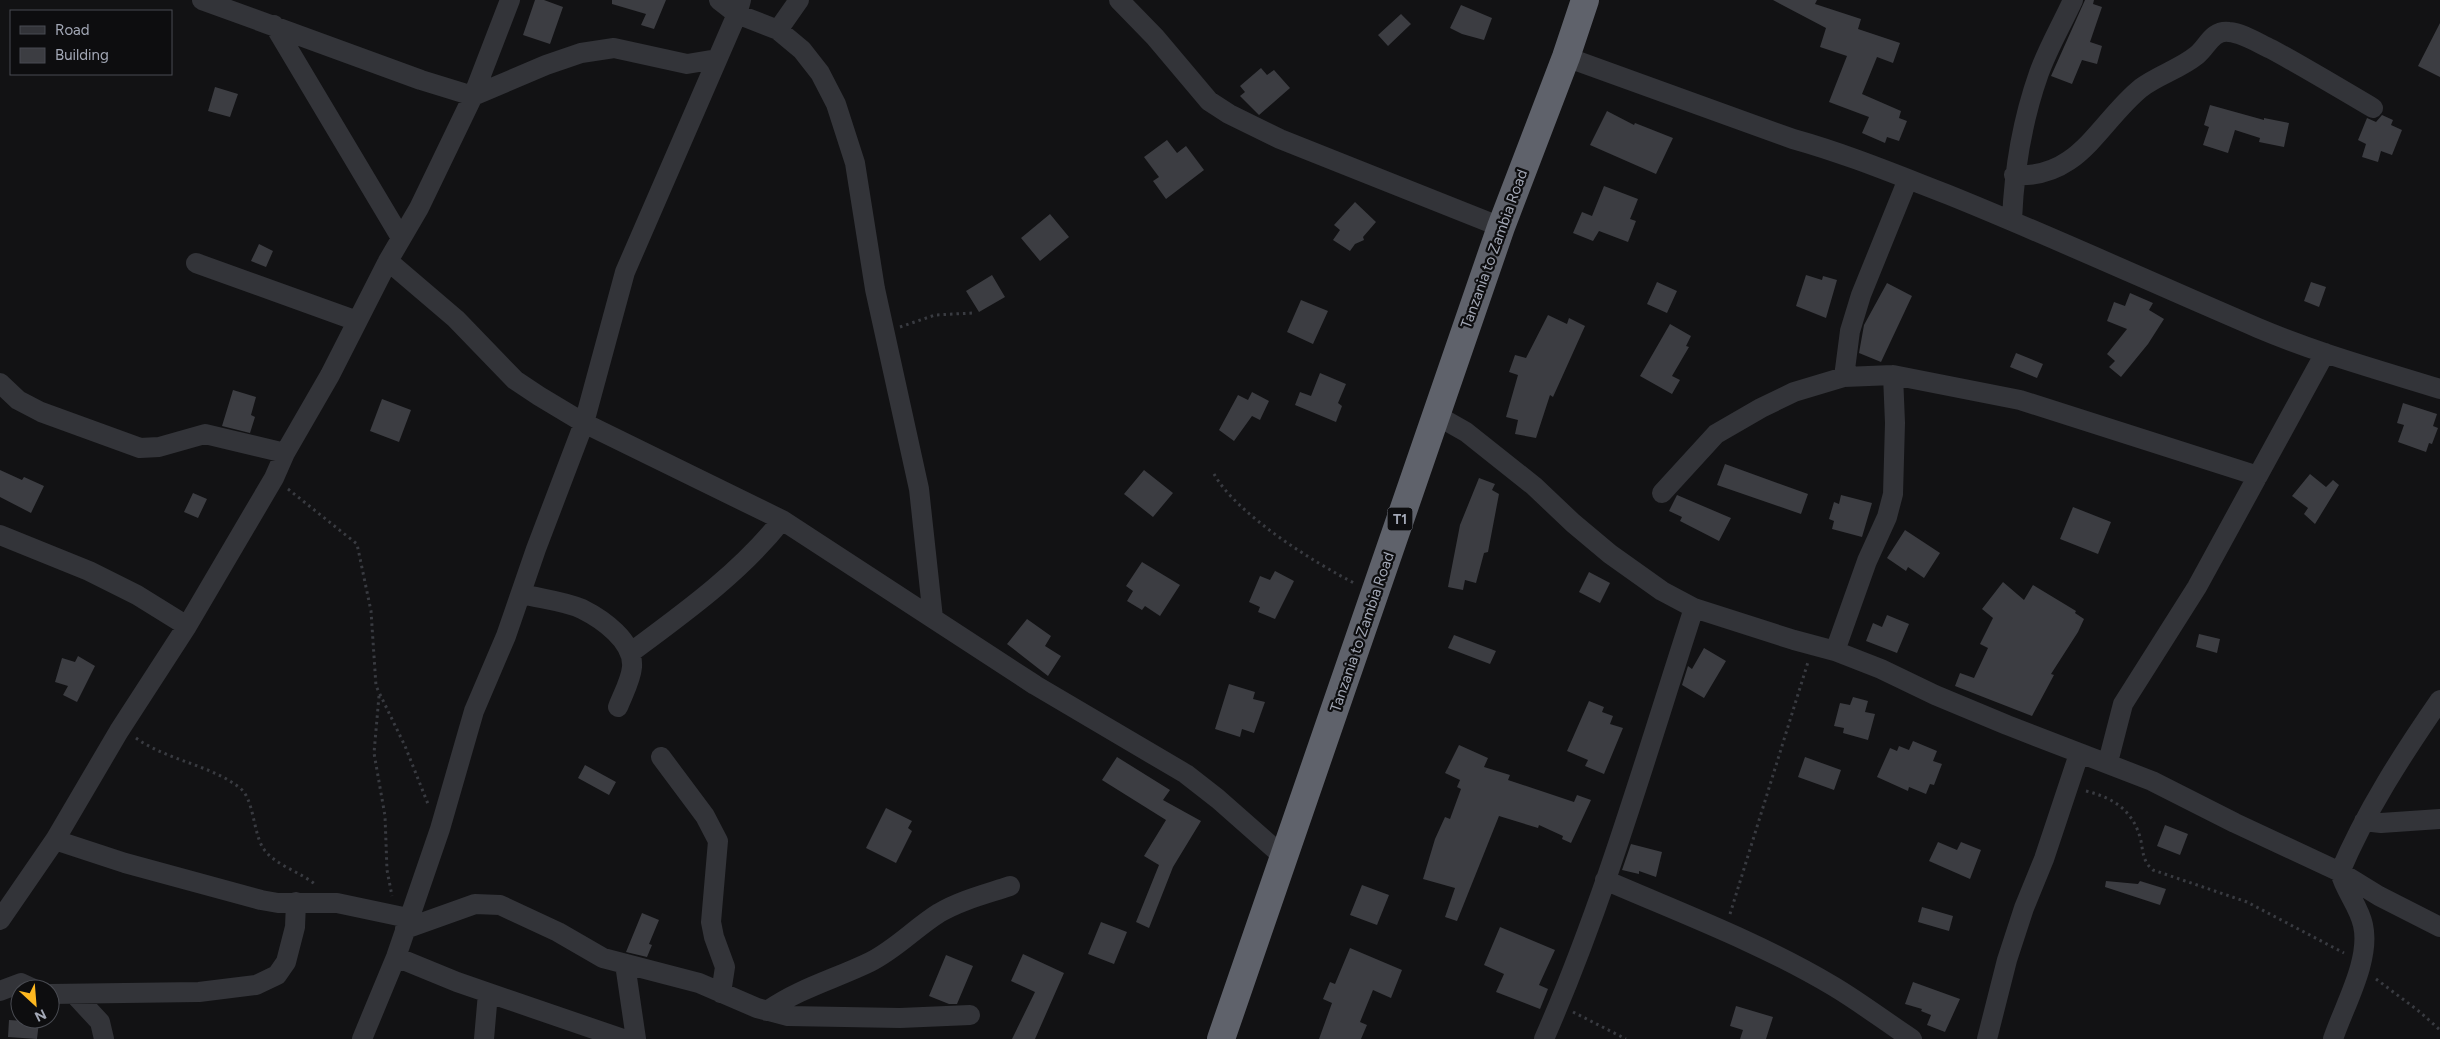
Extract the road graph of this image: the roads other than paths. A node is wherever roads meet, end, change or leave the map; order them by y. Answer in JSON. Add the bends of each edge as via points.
{"nodes":[{"id":1,"x":202,"y":0,"type":"edge"},
{"id":2,"x":510,"y":0,"type":"edge"},
{"id":3,"x":719,"y":0,"type":"edge"},
{"id":4,"x":799,"y":0,"type":"edge"},
{"id":5,"x":1119,"y":0,"type":"edge"},
{"id":6,"x":1585,"y":0,"type":"edge"},
{"id":7,"x":2073,"y":0,"type":"edge"},
{"id":8,"x":739,"y":7,"type":"edge"},
{"id":9,"x":274,"y":25,"type":"junction"},
{"id":10,"x":778,"y":30,"type":"junction"},
{"id":11,"x":1566,"y":57,"type":"junction"},
{"id":12,"x":717,"y":60,"type":"junction"},
{"id":13,"x":473,"y":96,"type":"junction"},
{"id":14,"x":2373,"y":108,"type":"dead end"},
{"id":15,"x":2014,"y":175,"type":"junction"},
{"id":16,"x":1908,"y":179,"type":"junction"},
{"id":17,"x":2012,"y":220,"type":"junction"},
{"id":18,"x":1501,"y":227,"type":"junction"},
{"id":19,"x":401,"y":238,"type":"junction"},
{"id":20,"x":388,"y":261,"type":"junction"},
{"id":21,"x":196,"y":263,"type":"dead end"},
{"id":22,"x":358,"y":321,"type":"junction"},
{"id":23,"x":2325,"y":352,"type":"junction"},
{"id":24,"x":1893,"y":375,"type":"junction"},
{"id":25,"x":1844,"y":377,"type":"junction"},
{"id":26,"x":0,"y":383,"type":"edge"},
{"id":27,"x":2440,"y":389,"type":"edge"},
{"id":28,"x":1436,"y":415,"type":"junction"},
{"id":29,"x":584,"y":423,"type":"junction"},
{"id":30,"x":285,"y":452,"type":"junction"},
{"id":31,"x":2258,"y":476,"type":"junction"},
{"id":32,"x":1662,"y":493,"type":"dead end"},
{"id":33,"x":782,"y":520,"type":"junction"},
{"id":34,"x":0,"y":536,"type":"edge"},
{"id":35,"x":522,"y":594,"type":"junction"},
{"id":36,"x":1694,"y":608,"type":"junction"},
{"id":37,"x":933,"y":618,"type":"junction"},
{"id":38,"x":187,"y":626,"type":"junction"},
{"id":39,"x":1835,"y":651,"type":"junction"},
{"id":40,"x":630,"y":653,"type":"junction"},
{"id":41,"x":2440,"y":700,"type":"edge"},
{"id":42,"x":618,"y":706,"type":"dead end"},
{"id":43,"x":2079,"y":754,"type":"junction"},
{"id":44,"x":661,"y":757,"type":"dead end"},
{"id":45,"x":2108,"y":762,"type":"junction"},
{"id":46,"x":2440,"y":819,"type":"edge"},
{"id":47,"x":2364,"y":821,"type":"junction"},
{"id":48,"x":55,"y":840,"type":"junction"},
{"id":49,"x":1285,"y":858,"type":"junction"},
{"id":50,"x":2340,"y":872,"type":"junction"},
{"id":51,"x":1604,"y":880,"type":"junction"},
{"id":52,"x":1010,"y":886,"type":"dead end"},
{"id":53,"x":296,"y":902,"type":"junction"},
{"id":54,"x":0,"y":920,"type":"edge"},
{"id":55,"x":403,"y":921,"type":"junction"},
{"id":56,"x":2440,"y":927,"type":"edge"},
{"id":57,"x":396,"y":957,"type":"junction"},
{"id":58,"x":625,"y":964,"type":"junction"},
{"id":59,"x":488,"y":993,"type":"junction"},
{"id":60,"x":721,"y":993,"type":"junction"},
{"id":61,"x":60,"y":994,"type":"edge"},
{"id":62,"x":75,"y":994,"type":"junction"},
{"id":63,"x":767,"y":1011,"type":"junction"},
{"id":64,"x":970,"y":1015,"type":"dead end"},
{"id":65,"x":1902,"y":1036,"type":"edge"},
{"id":66,"x":104,"y":1039,"type":"edge"},
{"id":67,"x":362,"y":1039,"type":"edge"},
{"id":68,"x":484,"y":1039,"type":"edge"},
{"id":69,"x":623,"y":1039,"type":"edge"},
{"id":70,"x":636,"y":1039,"type":"edge"},
{"id":71,"x":1221,"y":1039,"type":"edge"},
{"id":72,"x":1544,"y":1039,"type":"edge"},
{"id":73,"x":1987,"y":1039,"type":"edge"},
{"id":74,"x":2333,"y":1039,"type":"edge"}],
"edges":[{"from":1,"to":9,"type":"street"},
{"from":2,"to":13,"type":"street"},
{"from":3,"to":8,"type":"street"},
{"from":4,"to":10,"type":"street"},
{"from":5,"to":18,"type":"street","via":[[1209,101],[1229,114],[1280,139]]},
{"from":6,"to":11,"type":"highway","name":"Tanzania to Zambia Road","number":"T1"},
{"from":7,"to":15,"type":"street","via":[[2040,72],[2028,107]]},
{"from":8,"to":10,"type":"street"},
{"from":8,"to":12,"type":"street"},
{"from":9,"to":13,"type":"street","via":[[412,77]]},
{"from":9,"to":19,"type":"street"},
{"from":10,"to":37,"type":"street","via":[[820,73],[836,104],[855,162],[875,289],[919,488]]},
{"from":11,"to":16,"type":"street"},
{"from":11,"to":18,"type":"highway","name":"Tanzania to Zambia Road","number":"T1"},
{"from":12,"to":13,"type":"street","via":[[687,64],[614,48],[581,53]]},
{"from":12,"to":29,"type":"street","via":[[625,272]]},
{"from":13,"to":19,"type":"street"},
{"from":14,"to":15,"type":"street","via":[[2246,37],[2222,32],[2215,35],[2197,56],[2142,88],[2090,143],[2065,164],[2036,175]]},
{"from":15,"to":17,"type":"street"},
{"from":16,"to":17,"type":"street"},
{"from":16,"to":25,"type":"street","via":[[1861,295],[1850,331]]},
{"from":17,"to":23,"type":"street","via":[[2260,329]]},
{"from":18,"to":28,"type":"highway","name":"Tanzania to Zambia Road","number":"T1"},
{"from":19,"to":20,"type":"street"},
{"from":20,"to":22,"type":"street"},
{"from":20,"to":29,"type":"street","via":[[456,319],[515,380]]},
{"from":21,"to":22,"type":"street"},
{"from":22,"to":30,"type":"street"},
{"from":23,"to":27,"type":"street"},
{"from":23,"to":31,"type":"street"},
{"from":24,"to":25,"type":"street"},
{"from":24,"to":31,"type":"street","via":[[2020,400]]},
{"from":24,"to":39,"type":"street","via":[[1893,494]]},
{"from":25,"to":32,"type":"street","via":[[1794,392],[1716,434]]},
{"from":26,"to":30,"type":"street","via":[[18,400],[49,416],[140,448],[159,447],[205,434]]},
{"from":28,"to":36,"type":"street","via":[[1466,432],[1534,486],[1610,554]]},
{"from":28,"to":49,"type":"highway","name":"Tanzania to Zambia Road","number":"T1"},
{"from":29,"to":33,"type":"street"},
{"from":29,"to":35,"type":"street"},
{"from":30,"to":38,"type":"street","via":[[274,478]]},
{"from":31,"to":45,"type":"street","via":[[2197,587],[2122,704]]},
{"from":33,"to":37,"type":"street"},
{"from":33,"to":40,"type":"street","via":[[738,570]]},
{"from":34,"to":38,"type":"street","via":[[89,571]]},
{"from":35,"to":40,"type":"street","via":[[581,609],[602,621],[624,641]]},
{"from":35,"to":55,"type":"street","via":[[474,711],[440,829]]},
{"from":36,"to":39,"type":"street"},
{"from":36,"to":51,"type":"street"},
{"from":37,"to":49,"type":"street","via":[[1035,685],[1186,774]]},
{"from":38,"to":48,"type":"street"},
{"from":39,"to":43,"type":"street","via":[[1935,696]]},
{"from":40,"to":42,"type":"street","via":[[632,666]]},
{"from":41,"to":47,"type":"street"},
{"from":43,"to":45,"type":"street"},
{"from":43,"to":73,"type":"street","via":[[2010,951]]},
{"from":44,"to":60,"type":"street","via":[[705,816],[718,841],[711,922],[725,967]]},
{"from":45,"to":50,"type":"street"},
{"from":46,"to":47,"type":"street"},
{"from":47,"to":50,"type":"street"},
{"from":48,"to":53,"type":"street","via":[[245,896],[278,903]]},
{"from":48,"to":54,"type":"street"},
{"from":49,"to":71,"type":"highway","name":"Tanzania to Zambia Road","number":"T1"},
{"from":50,"to":56,"type":"street"},
{"from":50,"to":74,"type":"street","via":[[2364,926],[2365,939],[2351,995]]},
{"from":51,"to":65,"type":"street","via":[[1724,931],[1834,986]]},
{"from":51,"to":72,"type":"street"},
{"from":52,"to":63,"type":"street","via":[[938,914],[883,955],[802,990]]},
{"from":53,"to":55,"type":"street","via":[[338,903]]},
{"from":53,"to":62,"type":"street","via":[[295,927],[286,962],[277,975],[256,985],[199,992]]},
{"from":55,"to":57,"type":"street"},
{"from":55,"to":58,"type":"street","via":[[475,904],[500,906],[558,932],[603,958]]},
{"from":57,"to":59,"type":"street"},
{"from":57,"to":67,"type":"street"},
{"from":58,"to":60,"type":"street","via":[[699,983]]},
{"from":58,"to":70,"type":"street"},
{"from":59,"to":68,"type":"street"},
{"from":59,"to":69,"type":"street"},
{"from":60,"to":63,"type":"street"},
{"from":61,"to":62,"type":"street"},
{"from":62,"to":66,"type":"street","via":[[100,1022]]},
{"from":63,"to":64,"type":"street","via":[[810,1018]]}]}
